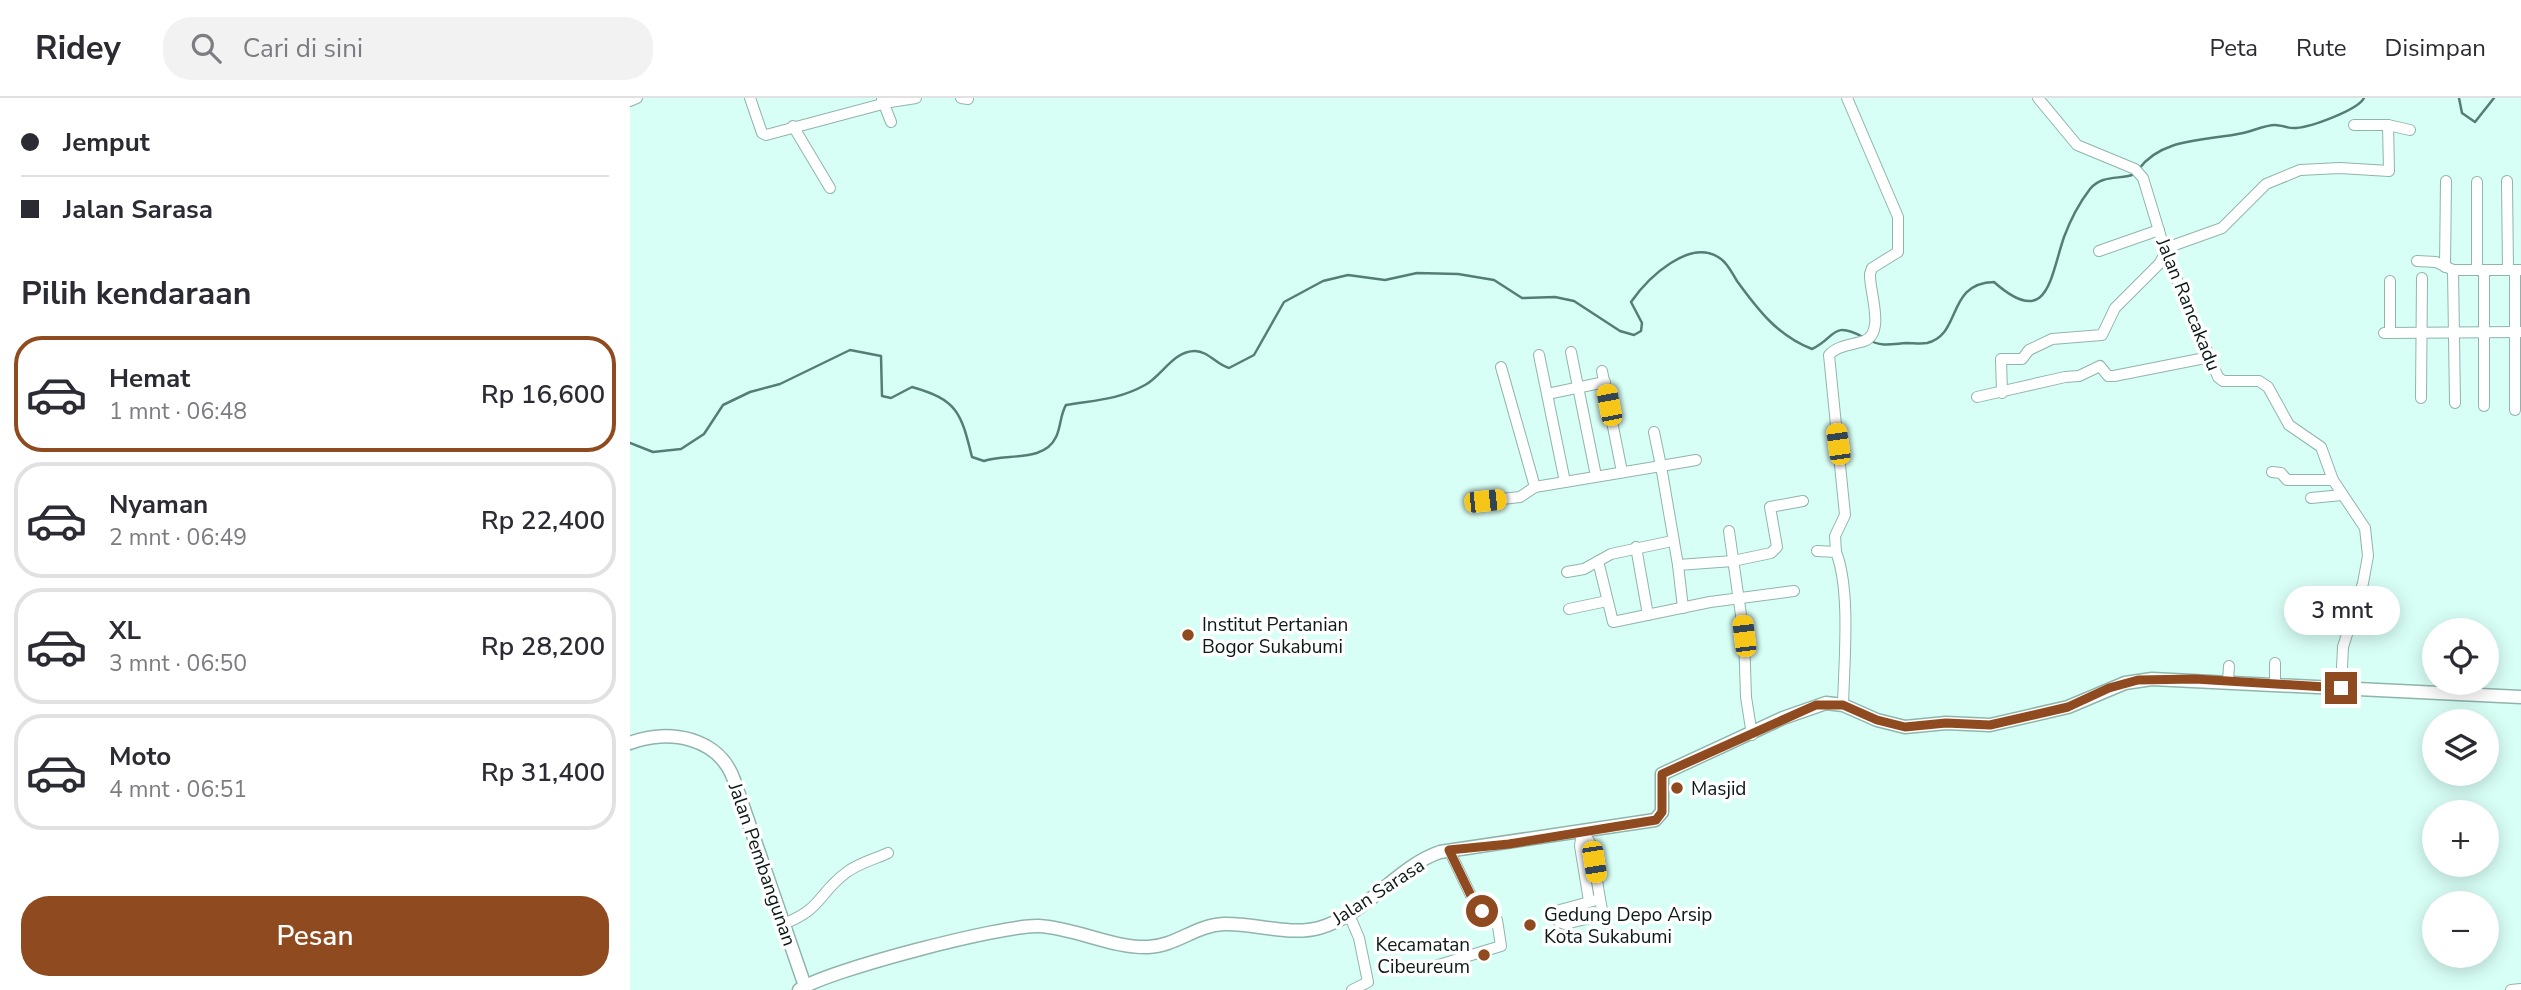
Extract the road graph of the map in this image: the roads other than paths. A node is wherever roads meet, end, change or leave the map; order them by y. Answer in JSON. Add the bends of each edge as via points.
{"nodes":[{"id":1,"x":636,"y":98,"type":"edge"},
{"id":2,"x":750,"y":98,"type":"edge"},
{"id":3,"x":916,"y":98,"type":"edge"},
{"id":4,"x":961,"y":98,"type":"edge"},
{"id":5,"x":1847,"y":98,"type":"edge"},
{"id":6,"x":2038,"y":98,"type":"edge"},
{"id":7,"x":968,"y":99,"type":"edge"},
{"id":8,"x":630,"y":101,"type":"edge"},
{"id":9,"x":883,"y":101,"type":"edge"},
{"id":10,"x":891,"y":122,"type":"dead end"},
{"id":11,"x":2354,"y":125,"type":"dead end"},
{"id":12,"x":2388,"y":125,"type":"junction"},
{"id":13,"x":793,"y":126,"type":"junction"},
{"id":14,"x":2410,"y":130,"type":"dead end"},
{"id":15,"x":2446,"y":181,"type":"dead end"},
{"id":16,"x":2507,"y":181,"type":"dead end"},
{"id":17,"x":2477,"y":182,"type":"dead end"},
{"id":18,"x":830,"y":188,"type":"dead end"},
{"id":19,"x":2159,"y":230,"type":"junction"},
{"id":20,"x":2099,"y":251,"type":"dead end"},
{"id":21,"x":2166,"y":254,"type":"junction"},
{"id":22,"x":2417,"y":261,"type":"dead end"},
{"id":23,"x":2449,"y":268,"type":"junction"},
{"id":24,"x":2481,"y":270,"type":"junction"},
{"id":25,"x":2515,"y":270,"type":"edge"},
{"id":26,"x":2422,"y":278,"type":"dead end"},
{"id":27,"x":2390,"y":281,"type":"dead end"},
{"id":28,"x":2518,"y":332,"type":"edge"},
{"id":29,"x":2454,"y":333,"type":"junction"},
{"id":30,"x":2423,"y":334,"type":"junction"},
{"id":31,"x":2484,"y":334,"type":"junction"},
{"id":32,"x":1571,"y":352,"type":"dead end"},
{"id":33,"x":1539,"y":355,"type":"dead end"},
{"id":34,"x":2210,"y":357,"type":"junction"},
{"id":35,"x":1501,"y":367,"type":"dead end"},
{"id":36,"x":1577,"y":389,"type":"junction"},
{"id":37,"x":2001,"y":393,"type":"junction"},
{"id":38,"x":1547,"y":394,"type":"junction"},
{"id":39,"x":1977,"y":397,"type":"dead end"},
{"id":40,"x":2421,"y":398,"type":"dead end"},
{"id":41,"x":2455,"y":402,"type":"dead end"},
{"id":42,"x":2484,"y":406,"type":"dead end"},
{"id":43,"x":2515,"y":410,"type":"dead end"},
{"id":44,"x":1654,"y":432,"type":"dead end"},
{"id":45,"x":1696,"y":460,"type":"dead end"},
{"id":46,"x":1661,"y":466,"type":"junction"},
{"id":47,"x":1622,"y":472,"type":"junction"},
{"id":48,"x":2272,"y":472,"type":"dead end"},
{"id":49,"x":1596,"y":476,"type":"junction"},
{"id":50,"x":2333,"y":480,"type":"junction"},
{"id":51,"x":1564,"y":482,"type":"junction"},
{"id":52,"x":1535,"y":487,"type":"junction"},
{"id":53,"x":2342,"y":495,"type":"junction"},
{"id":54,"x":2311,"y":498,"type":"dead end"},
{"id":55,"x":1485,"y":501,"type":"dead end"},
{"id":56,"x":1803,"y":501,"type":"dead end"},
{"id":57,"x":1729,"y":531,"type":"dead end"},
{"id":58,"x":1672,"y":541,"type":"junction"},
{"id":59,"x":1636,"y":547,"type":"junction"},
{"id":60,"x":1817,"y":551,"type":"dead end"},
{"id":61,"x":1836,"y":552,"type":"junction"},
{"id":62,"x":1598,"y":561,"type":"junction"},
{"id":63,"x":1733,"y":561,"type":"junction"},
{"id":64,"x":1678,"y":565,"type":"junction"},
{"id":65,"x":1567,"y":572,"type":"dead end"},
{"id":66,"x":1794,"y":591,"type":"dead end"},
{"id":67,"x":1737,"y":599,"type":"junction"},
{"id":68,"x":1607,"y":601,"type":"junction"},
{"id":69,"x":1683,"y":608,"type":"junction"},
{"id":70,"x":1569,"y":609,"type":"dead end"},
{"id":71,"x":1648,"y":615,"type":"junction"},
{"id":72,"x":2275,"y":663,"type":"dead end"},
{"id":73,"x":2230,"y":666,"type":"dead end"},
{"id":74,"x":2228,"y":681,"type":"junction"},
{"id":75,"x":2275,"y":683,"type":"junction"},
{"id":76,"x":2341,"y":688,"type":"junction"},
{"id":77,"x":2521,"y":697,"type":"edge"},
{"id":78,"x":1843,"y":705,"type":"junction"},
{"id":79,"x":1752,"y":735,"type":"junction"},
{"id":80,"x":630,"y":743,"type":"edge"},
{"id":81,"x":1582,"y":831,"type":"junction"},
{"id":82,"x":1449,"y":850,"type":"junction"},
{"id":83,"x":888,"y":853,"type":"dead end"},
{"id":84,"x":1594,"y":900,"type":"dead end"},
{"id":85,"x":1348,"y":912,"type":"junction"},
{"id":86,"x":783,"y":924,"type":"junction"},
{"id":87,"x":1432,"y":967,"type":"dead end"},
{"id":88,"x":802,"y":988,"type":"edge"},
{"id":89,"x":2521,"y":989,"type":"edge"},
{"id":90,"x":1352,"y":990,"type":"edge"},
{"id":91,"x":2511,"y":990,"type":"edge"}],
"edges":[{"from":1,"to":8,"type":"street"},
{"from":2,"to":13,"type":"street","via":[[762,133]]},
{"from":3,"to":9,"type":"street"},
{"from":4,"to":7,"type":"street"},
{"from":5,"to":61,"type":"street","via":[[1898,217],[1900,235],[1898,252],[1870,274],[1873,333],[1865,341],[1829,355],[1845,515],[1835,536]]},
{"from":6,"to":19,"type":"street","name":"Jalan Rancakadu","via":[[2077,145],[2135,169],[2143,178]]},
{"from":9,"to":10,"type":"street"},
{"from":9,"to":13,"type":"street"},
{"from":11,"to":12,"type":"street"},
{"from":12,"to":14,"type":"street"},
{"from":12,"to":21,"type":"street","via":[[2389,171],[2300,170],[2266,184],[2222,228],[2173,244]]},
{"from":13,"to":18,"type":"street"},
{"from":15,"to":23,"type":"street"},
{"from":16,"to":25,"type":"street"},
{"from":17,"to":24,"type":"street"},
{"from":19,"to":20,"type":"street"},
{"from":19,"to":21,"type":"street","name":"Jalan Rancakadu"},
{"from":21,"to":34,"type":"street","name":"Jalan Rancakadu"},
{"from":21,"to":37,"type":"street","via":[[2115,308],[2102,335],[2052,339],[2029,350],[2022,359],[2001,359]]},
{"from":22,"to":23,"type":"street"},
{"from":23,"to":24,"type":"street"},
{"from":23,"to":29,"type":"street"},
{"from":24,"to":25,"type":"street"},
{"from":24,"to":31,"type":"street"},
{"from":25,"to":28,"type":"street"},
{"from":26,"to":30,"type":"street"},
{"from":27,"to":30,"type":"street","via":[[2387,333]]},
{"from":28,"to":31,"type":"street"},
{"from":28,"to":43,"type":"street"},
{"from":29,"to":30,"type":"street"},
{"from":29,"to":31,"type":"street"},
{"from":29,"to":41,"type":"street"},
{"from":30,"to":40,"type":"street"},
{"from":31,"to":42,"type":"street"},
{"from":32,"to":36,"type":"street"},
{"from":33,"to":38,"type":"street"},
{"from":34,"to":37,"type":"street","via":[[2114,376],[2100,366],[2079,376]]},
{"from":34,"to":50,"type":"street","name":"Jalan Rancakadu","via":[[2220,380],[2259,381],[2268,387],[2289,425],[2321,447]]},
{"from":35,"to":52,"type":"street"},
{"from":36,"to":38,"type":"street"},
{"from":36,"to":47,"type":"street","via":[[1604,377]]},
{"from":36,"to":49,"type":"street"},
{"from":37,"to":39,"type":"street"},
{"from":38,"to":51,"type":"street"},
{"from":44,"to":46,"type":"street"},
{"from":45,"to":46,"type":"street"},
{"from":46,"to":47,"type":"street"},
{"from":46,"to":58,"type":"street"},
{"from":47,"to":49,"type":"street"},
{"from":48,"to":50,"type":"street","via":[[2287,480]]},
{"from":49,"to":51,"type":"street"},
{"from":50,"to":53,"type":"street","name":"Jalan Rancakadu"},
{"from":51,"to":52,"type":"street"},
{"from":52,"to":55,"type":"street","via":[[1520,497]]},
{"from":53,"to":54,"type":"street"},
{"from":53,"to":76,"type":"street","name":"Jalan Rancakadu","via":[[2362,521],[2368,556],[2343,647]]},
{"from":56,"to":63,"type":"street","via":[[1770,507],[1774,551]]},
{"from":57,"to":63,"type":"street"},
{"from":58,"to":59,"type":"street"},
{"from":58,"to":64,"type":"street"},
{"from":59,"to":62,"type":"street"},
{"from":59,"to":71,"type":"street"},
{"from":60,"to":61,"type":"street"},
{"from":61,"to":78,"type":"street","via":[[1845,628]]},
{"from":62,"to":65,"type":"street"},
{"from":62,"to":68,"type":"street"},
{"from":63,"to":64,"type":"street"},
{"from":63,"to":67,"type":"street"},
{"from":64,"to":69,"type":"street"},
{"from":66,"to":67,"type":"street"},
{"from":67,"to":69,"type":"street"},
{"from":67,"to":79,"type":"street"},
{"from":68,"to":70,"type":"street"},
{"from":68,"to":71,"type":"street","via":[[1613,622]]},
{"from":69,"to":71,"type":"street"},
{"from":72,"to":75,"type":"street"},
{"from":73,"to":74,"type":"street"},
{"from":74,"to":75,"type":"street","name":"Jalan Sarasa"},
{"from":74,"to":78,"type":"street","name":"Jalan Sarasa","via":[[2125,683],[2068,707],[1990,725],[1905,727]]},
{"from":75,"to":76,"type":"street","name":"Jalan Sarasa"},
{"from":76,"to":77,"type":"street","name":"Jalan Sarasa"},
{"from":78,"to":79,"type":"street","name":"Jalan Sarasa","via":[[1816,705]]},
{"from":79,"to":81,"type":"street","name":"Jalan Sarasa","via":[[1662,774],[1659,818]]},
{"from":80,"to":86,"type":"street","name":"Jalan Pembangunan","via":[[652,736],[679,737],[710,748],[724,759]]},
{"from":81,"to":82,"type":"street","name":"Jalan Sarasa"},
{"from":81,"to":84,"type":"street","via":[[1580,846]]},
{"from":82,"to":85,"type":"street","name":"Jalan Sarasa","via":[[1421,861]]},
{"from":82,"to":87,"type":"street","via":[[1475,904],[1497,920],[1501,946]]},
{"from":83,"to":86,"type":"street","via":[[853,868],[810,912]]},
{"from":85,"to":88,"type":"street","name":"Jalan Sarasa","via":[[1318,928],[1224,924],[1147,947],[1057,929],[1016,927],[841,972]]},
{"from":85,"to":90,"type":"street","via":[[1368,982]]},
{"from":86,"to":88,"type":"street","name":"Jalan Pembangunan"},
{"from":89,"to":91,"type":"street"}]}
